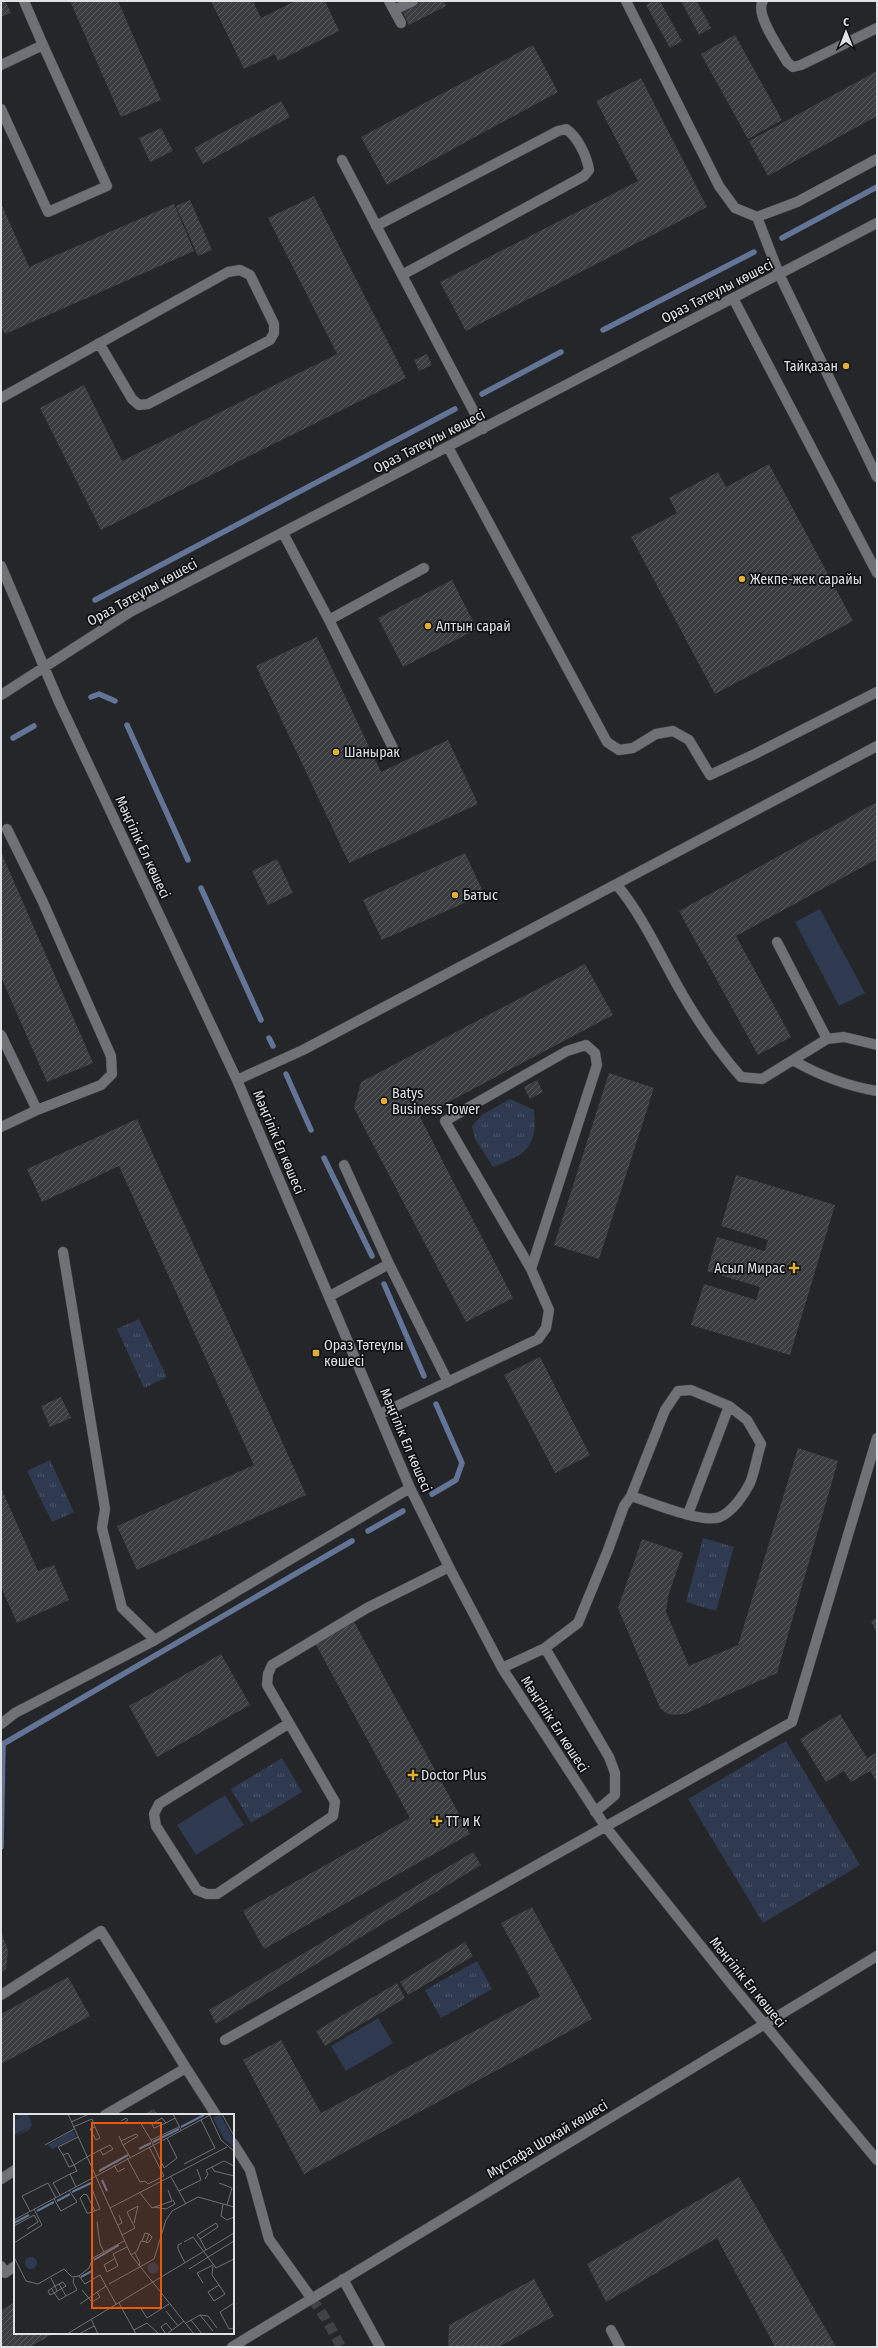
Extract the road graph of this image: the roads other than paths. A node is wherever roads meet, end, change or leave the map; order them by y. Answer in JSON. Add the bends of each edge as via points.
{"nodes":[{"id":1,"x":24,"y":1,"type":"edge"},
{"id":2,"x":413,"y":1,"type":"edge"},
{"id":3,"x":626,"y":1,"type":"edge"},
{"id":4,"x":763,"y":1,"type":"edge"},
{"id":5,"x":392,"y":6,"type":"edge"},
{"id":6,"x":401,"y":23,"type":"dead end"},
{"id":7,"x":877,"y":28,"type":"edge"},
{"id":8,"x":43,"y":46,"type":"junction"},
{"id":9,"x":1,"y":65,"type":"edge"},
{"id":10,"x":1,"y":109,"type":"edge"},
{"id":11,"x":877,"y":159,"type":"edge"},
{"id":12,"x":342,"y":160,"type":"dead end"},
{"id":13,"x":757,"y":217,"type":"junction"},
{"id":14,"x":877,"y":223,"type":"edge"},
{"id":15,"x":376,"y":226,"type":"junction"},
{"id":16,"x":779,"y":274,"type":"junction"},
{"id":17,"x":402,"y":275,"type":"junction"},
{"id":18,"x":733,"y":298,"type":"junction"},
{"id":19,"x":99,"y":343,"type":"junction"},
{"id":20,"x":1,"y":398,"type":"edge"},
{"id":21,"x":482,"y":429,"type":"junction"},
{"id":22,"x":448,"y":447,"type":"junction"},
{"id":23,"x":877,"y":478,"type":"edge"},
{"id":24,"x":283,"y":533,"type":"junction"},
{"id":25,"x":1,"y":566,"type":"edge"},
{"id":26,"x":424,"y":568,"type":"dead end"},
{"id":27,"x":877,"y":573,"type":"edge"},
{"id":28,"x":329,"y":620,"type":"junction"},
{"id":29,"x":44,"y":668,"type":"junction"},
{"id":30,"x":877,"y":692,"type":"edge"},
{"id":31,"x":1,"y":695,"type":"edge"},
{"id":32,"x":877,"y":746,"type":"edge"},
{"id":33,"x":393,"y":748,"type":"dead end"},
{"id":34,"x":7,"y":829,"type":"dead end"},
{"id":35,"x":617,"y":885,"type":"junction"},
{"id":36,"x":777,"y":942,"type":"dead end"},
{"id":37,"x":1,"y":1035,"type":"edge"},
{"id":38,"x":827,"y":1039,"type":"junction"},
{"id":39,"x":877,"y":1045,"type":"edge"},
{"id":40,"x":794,"y":1061,"type":"junction"},
{"id":41,"x":237,"y":1080,"type":"junction"},
{"id":42,"x":877,"y":1091,"type":"edge"},
{"id":43,"x":37,"y":1110,"type":"junction"},
{"id":44,"x":1,"y":1127,"type":"edge"},
{"id":45,"x":344,"y":1165,"type":"dead end"},
{"id":46,"x":63,"y":1252,"type":"dead end"},
{"id":47,"x":389,"y":1264,"type":"junction"},
{"id":48,"x":531,"y":1269,"type":"junction"},
{"id":49,"x":330,"y":1296,"type":"junction"},
{"id":50,"x":448,"y":1382,"type":"junction"},
{"id":51,"x":729,"y":1406,"type":"junction"},
{"id":52,"x":380,"y":1414,"type":"junction"},
{"id":53,"x":877,"y":1438,"type":"edge"},
{"id":54,"x":410,"y":1488,"type":"junction"},
{"id":55,"x":631,"y":1496,"type":"junction"},
{"id":56,"x":688,"y":1514,"type":"junction"},
{"id":57,"x":449,"y":1567,"type":"junction"},
{"id":58,"x":155,"y":1640,"type":"junction"},
{"id":59,"x":545,"y":1648,"type":"junction"},
{"id":60,"x":502,"y":1668,"type":"junction"},
{"id":61,"x":1,"y":1724,"type":"edge"},
{"id":62,"x":288,"y":1724,"type":"junction"},
{"id":63,"x":595,"y":1812,"type":"junction"},
{"id":64,"x":605,"y":1826,"type":"junction"},
{"id":65,"x":877,"y":1956,"type":"edge"},
{"id":66,"x":1,"y":1995,"type":"edge"},
{"id":67,"x":765,"y":2024,"type":"junction"},
{"id":68,"x":225,"y":2040,"type":"dead end"},
{"id":69,"x":186,"y":2068,"type":"junction"},
{"id":70,"x":107,"y":2114,"type":"edge"},
{"id":71,"x":215,"y":2114,"type":"edge"},
{"id":72,"x":234,"y":2145,"type":"edge"},
{"id":73,"x":877,"y":2160,"type":"edge"},
{"id":74,"x":14,"y":2171,"type":"edge"},
{"id":75,"x":1,"y":2179,"type":"edge"},
{"id":76,"x":14,"y":2266,"type":"edge"},
{"id":77,"x":2,"y":2271,"type":"edge"},
{"id":78,"x":343,"y":2280,"type":"junction"},
{"id":79,"x":312,"y":2299,"type":"junction"},
{"id":80,"x":611,"y":2330,"type":"dead end"},
{"id":81,"x":232,"y":2347,"type":"edge"},
{"id":82,"x":380,"y":2347,"type":"edge"},
{"id":83,"x":620,"y":2347,"type":"edge"}],
"edges":[{"from":1,"to":8,"type":"street"},
{"from":2,"to":5,"type":"street"},
{"from":3,"to":13,"type":"street","via":[[719,186],[735,208]]},
{"from":4,"to":7,"type":"street","via":[[761,15],[787,62],[793,67]]},
{"from":5,"to":6,"type":"street"},
{"from":8,"to":9,"type":"street"},
{"from":8,"to":10,"type":"street","via":[[107,186],[48,212]]},
{"from":11,"to":13,"type":"street","via":[[797,202]]},
{"from":12,"to":15,"type":"street"},
{"from":13,"to":16,"type":"street"},
{"from":14,"to":16,"type":"street","name":"Ораз Тәтеұлы көшесі"},
{"from":15,"to":17,"type":"street"},
{"from":15,"to":17,"type":"street","via":[[558,131],[566,129],[572,133],[588,162],[589,170],[584,176]]},
{"from":16,"to":18,"type":"street","name":"Ораз Тәтеұлы көшесі"},
{"from":16,"to":23,"type":"street"},
{"from":17,"to":21,"type":"street"},
{"from":18,"to":21,"type":"street","name":"Ораз Тәтеұлы көшесі"},
{"from":18,"to":27,"type":"street"},
{"from":19,"to":19,"type":"street","via":[[228,272],[240,270],[250,275],[274,324],[274,334],[270,340],[148,404],[139,405],[132,399]]},
{"from":19,"to":20,"type":"street"},
{"from":21,"to":22,"type":"street","name":"Ораз Тәтеұлы көшесі"},
{"from":22,"to":24,"type":"street","name":"Ораз Тәтеұлы көшесі"},
{"from":22,"to":30,"type":"street","via":[[607,742],[618,750],[633,748],[656,734],[673,731],[689,740],[710,775]]},
{"from":24,"to":28,"type":"street"},
{"from":24,"to":29,"type":"street","name":"Ораз Тәтеұлы көшесі","via":[[130,612]]},
{"from":25,"to":29,"type":"street","name":"Мәңгілік Ел көшесі"},
{"from":26,"to":28,"type":"street"},
{"from":28,"to":33,"type":"street"},
{"from":29,"to":31,"type":"street","name":"Ораз Тәтеұлы көшесі"},
{"from":29,"to":41,"type":"street","name":"Мәңгілік Ел көшесі"},
{"from":32,"to":35,"type":"street"},
{"from":34,"to":43,"type":"street","via":[[42,900],[111,1056],[112,1074],[102,1085]]},
{"from":35,"to":40,"type":"street","via":[[634,906],[684,997],[717,1050],[741,1077],[762,1079]]},
{"from":35,"to":41,"type":"street","via":[[303,1050]]},
{"from":36,"to":38,"type":"street"},
{"from":37,"to":43,"type":"street"},
{"from":38,"to":39,"type":"street","via":[[844,1036]]},
{"from":38,"to":40,"type":"street"},
{"from":40,"to":42,"type":"street","via":[[824,1078],[856,1088]]},
{"from":41,"to":49,"type":"street","name":"Мәңгілік Ел көшесі"},
{"from":43,"to":44,"type":"street"},
{"from":45,"to":47,"type":"street"},
{"from":46,"to":58,"type":"street","via":[[105,1509],[102,1528],[122,1608]]},
{"from":47,"to":49,"type":"street"},
{"from":47,"to":50,"type":"street"},
{"from":48,"to":48,"type":"street","via":[[445,1121],[567,1051],[586,1045],[595,1053],[597,1065]]},
{"from":48,"to":50,"type":"street","via":[[549,1310],[546,1328],[542,1334],[538,1339]]},
{"from":49,"to":52,"type":"street","name":"Мәңгілік Ел көшесі"},
{"from":50,"to":52,"type":"street"},
{"from":51,"to":55,"type":"street","via":[[691,1390],[678,1391],[665,1410]]},
{"from":51,"to":56,"type":"street"},
{"from":51,"to":56,"type":"street","via":[[747,1420],[761,1444],[750,1482],[733,1508],[719,1517],[704,1518]]},
{"from":52,"to":54,"type":"street","name":"Мәңгілік Ел көшесі"},
{"from":53,"to":64,"type":"street","via":[[792,1722]]},
{"from":54,"to":57,"type":"street","name":"Мәңгілік Ел көшесі"},
{"from":54,"to":58,"type":"street"},
{"from":55,"to":56,"type":"street"},
{"from":55,"to":59,"type":"street","via":[[624,1506],[578,1623]]},
{"from":57,"to":60,"type":"street","name":"Мәңгілік Ел көшесі"},
{"from":57,"to":62,"type":"street","via":[[367,1608],[272,1665],[267,1684]]},
{"from":58,"to":61,"type":"street","via":[[15,1713]]},
{"from":59,"to":60,"type":"street"},
{"from":59,"to":63,"type":"street","via":[[609,1757],[615,1773],[614,1795]]},
{"from":60,"to":63,"type":"street","name":"Мәңгілік Ел көшесі"},
{"from":62,"to":62,"type":"street","via":[[335,1802],[333,1816],[217,1894],[197,1890],[156,1826],[154,1814],[159,1804]]},
{"from":63,"to":64,"type":"street","name":"Мәңгілік Ел көшесі"},
{"from":64,"to":67,"type":"street","name":"Мәңгілік Ел көшесі"},
{"from":64,"to":68,"type":"street"},
{"from":65,"to":67,"type":"street","name":"Мұстафа Шоқай көшесі"},
{"from":66,"to":69,"type":"street","via":[[102,1931]]},
{"from":67,"to":73,"type":"street","name":"Мәңгілік Ел көшесі"},
{"from":67,"to":78,"type":"street","name":"Мұстафа Шоқай көшесі"},
{"from":69,"to":70,"type":"street"},
{"from":69,"to":71,"type":"street"},
{"from":72,"to":79,"type":"street","via":[[250,2170],[269,2239]]},
{"from":74,"to":75,"type":"street"},
{"from":76,"to":77,"type":"street"},
{"from":78,"to":79,"type":"street","name":"Мұстафа Шоқай көшесі"},
{"from":78,"to":82,"type":"street"},
{"from":79,"to":81,"type":"street","name":"Мұстафа Шоқай көшесі"},
{"from":80,"to":83,"type":"street"}]}
